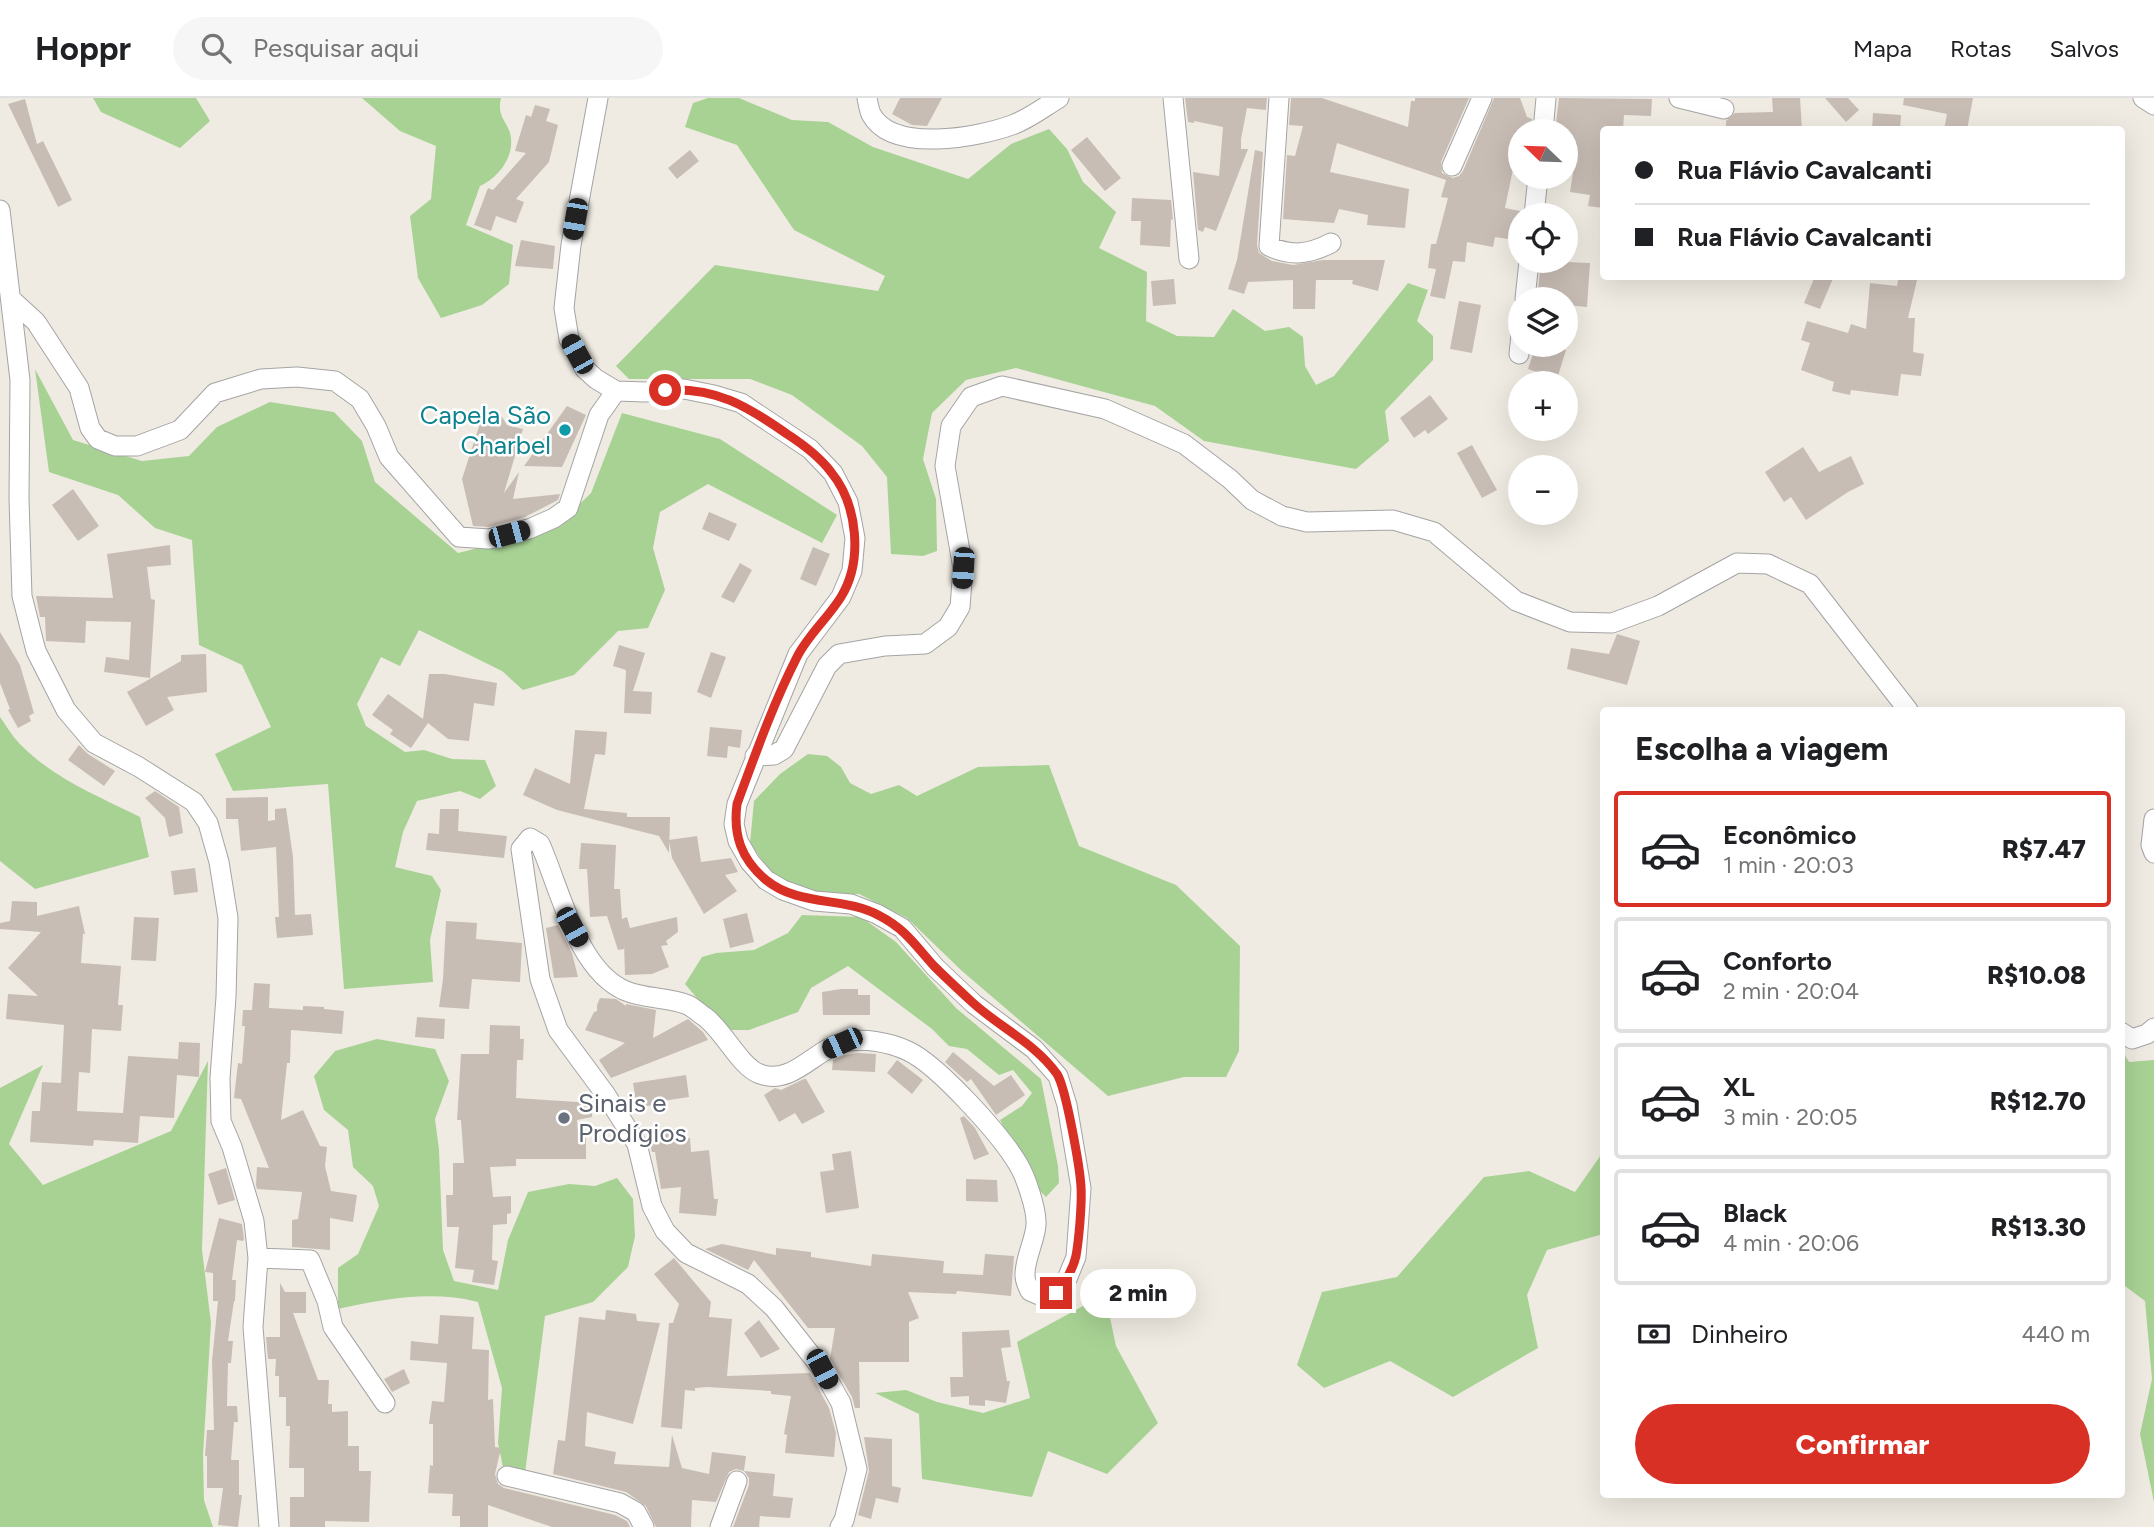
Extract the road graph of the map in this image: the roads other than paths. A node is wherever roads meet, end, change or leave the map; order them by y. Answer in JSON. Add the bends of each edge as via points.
{"nodes":[{"id":1,"x":597,"y":98,"type":"edge"},
{"id":2,"x":867,"y":98,"type":"edge"},
{"id":3,"x":1059,"y":98,"type":"edge"},
{"id":4,"x":1173,"y":98,"type":"edge"},
{"id":5,"x":1279,"y":98,"type":"edge"},
{"id":6,"x":1482,"y":98,"type":"edge"},
{"id":7,"x":1546,"y":98,"type":"edge"},
{"id":8,"x":1679,"y":98,"type":"edge"},
{"id":9,"x":2143,"y":98,"type":"edge"},
{"id":10,"x":2154,"y":104,"type":"edge"},
{"id":11,"x":1724,"y":110,"type":"dead end"},
{"id":12,"x":1544,"y":119,"type":"edge"},
{"id":13,"x":1452,"y":166,"type":"dead end"},
{"id":14,"x":0,"y":210,"type":"edge"},
{"id":15,"x":1331,"y":243,"type":"dead end"},
{"id":16,"x":1189,"y":259,"type":"dead end"},
{"id":17,"x":12,"y":300,"type":"junction"},
{"id":18,"x":616,"y":391,"type":"junction"},
{"id":19,"x":1906,"y":707,"type":"edge"},
{"id":20,"x":755,"y":756,"type":"junction"},
{"id":21,"x":2154,"y":819,"type":"edge"},
{"id":22,"x":2154,"y":853,"type":"edge"},
{"id":23,"x":2154,"y":1028,"type":"edge"},
{"id":24,"x":2125,"y":1035,"type":"edge"},
{"id":25,"x":258,"y":1258,"type":"junction"},
{"id":26,"x":385,"y":1403,"type":"dead end"},
{"id":27,"x":507,"y":1476,"type":"dead end"},
{"id":28,"x":737,"y":1481,"type":"dead end"},
{"id":29,"x":269,"y":1527,"type":"edge"},
{"id":30,"x":644,"y":1527,"type":"edge"},
{"id":31,"x":720,"y":1527,"type":"edge"},
{"id":32,"x":840,"y":1527,"type":"edge"}],
"edges":[{"from":1,"to":18,"type":"street","via":[[570,245],[565,308],[569,339],[585,369]]},
{"from":2,"to":3,"type":"street","via":[[872,115],[886,129],[908,137],[932,138],[991,132],[1016,124]]},
{"from":4,"to":16,"type":"street"},
{"from":5,"to":15,"type":"street","via":[[1269,246],[1312,253]]},
{"from":6,"to":13,"type":"street"},
{"from":7,"to":12,"type":"street"},
{"from":8,"to":11,"type":"street"},
{"from":9,"to":10,"type":"street"},
{"from":14,"to":17,"type":"street"},
{"from":17,"to":18,"type":"street","via":[[36,321],[79,388],[90,428],[98,439],[115,446],[137,446],[180,430],[215,393],[261,379],[335,381],[360,399],[389,457],[460,537],[503,536],[568,508],[599,415]]},
{"from":17,"to":25,"type":"street","via":[[20,380],[22,596],[36,652],[66,710],[94,743],[175,788],[194,802],[208,823],[228,918],[221,1121],[254,1221]]},
{"from":18,"to":20,"type":"street","via":[[684,389],[741,404],[810,449],[833,473],[848,502],[855,538],[852,571],[841,597],[798,654]]},
{"from":19,"to":20,"type":"street","via":[[1810,584],[1768,564],[1737,563],[1658,606],[1612,623],[1570,622],[1517,601],[1434,532],[1393,520],[1307,522],[1282,516],[1252,500],[1184,444],[1105,408],[1002,386],[971,397],[951,426],[945,466],[963,568],[960,607],[948,627],[925,644],[839,654],[827,666],[784,749]]},
{"from":20,"to":32,"type":"street","via":[[734,824],[750,862],[783,890],[814,901],[851,904],[902,928],[974,1004],[1034,1049],[1058,1076],[1081,1188],[1076,1257],[1056,1293],[1044,1297],[1030,1291],[1025,1277],[1037,1222],[1019,1166],[993,1129],[934,1069],[910,1051],[871,1040],[842,1043],[777,1076],[760,1074],[709,1020],[687,1005],[624,990],[604,977],[572,927],[540,844],[530,838],[521,849],[540,979],[558,1030],[637,1144],[652,1206],[665,1230],[686,1253],[748,1284],[774,1308],[822,1369],[841,1403],[857,1469]]},
{"from":21,"to":22,"type":"street"},
{"from":23,"to":24,"type":"street","via":[[2132,1039]]},
{"from":25,"to":26,"type":"street","via":[[310,1260],[334,1327]]},
{"from":25,"to":29,"type":"street","via":[[253,1327]]},
{"from":27,"to":30,"type":"street","via":[[620,1503],[636,1512]]},
{"from":28,"to":31,"type":"street"}]}
